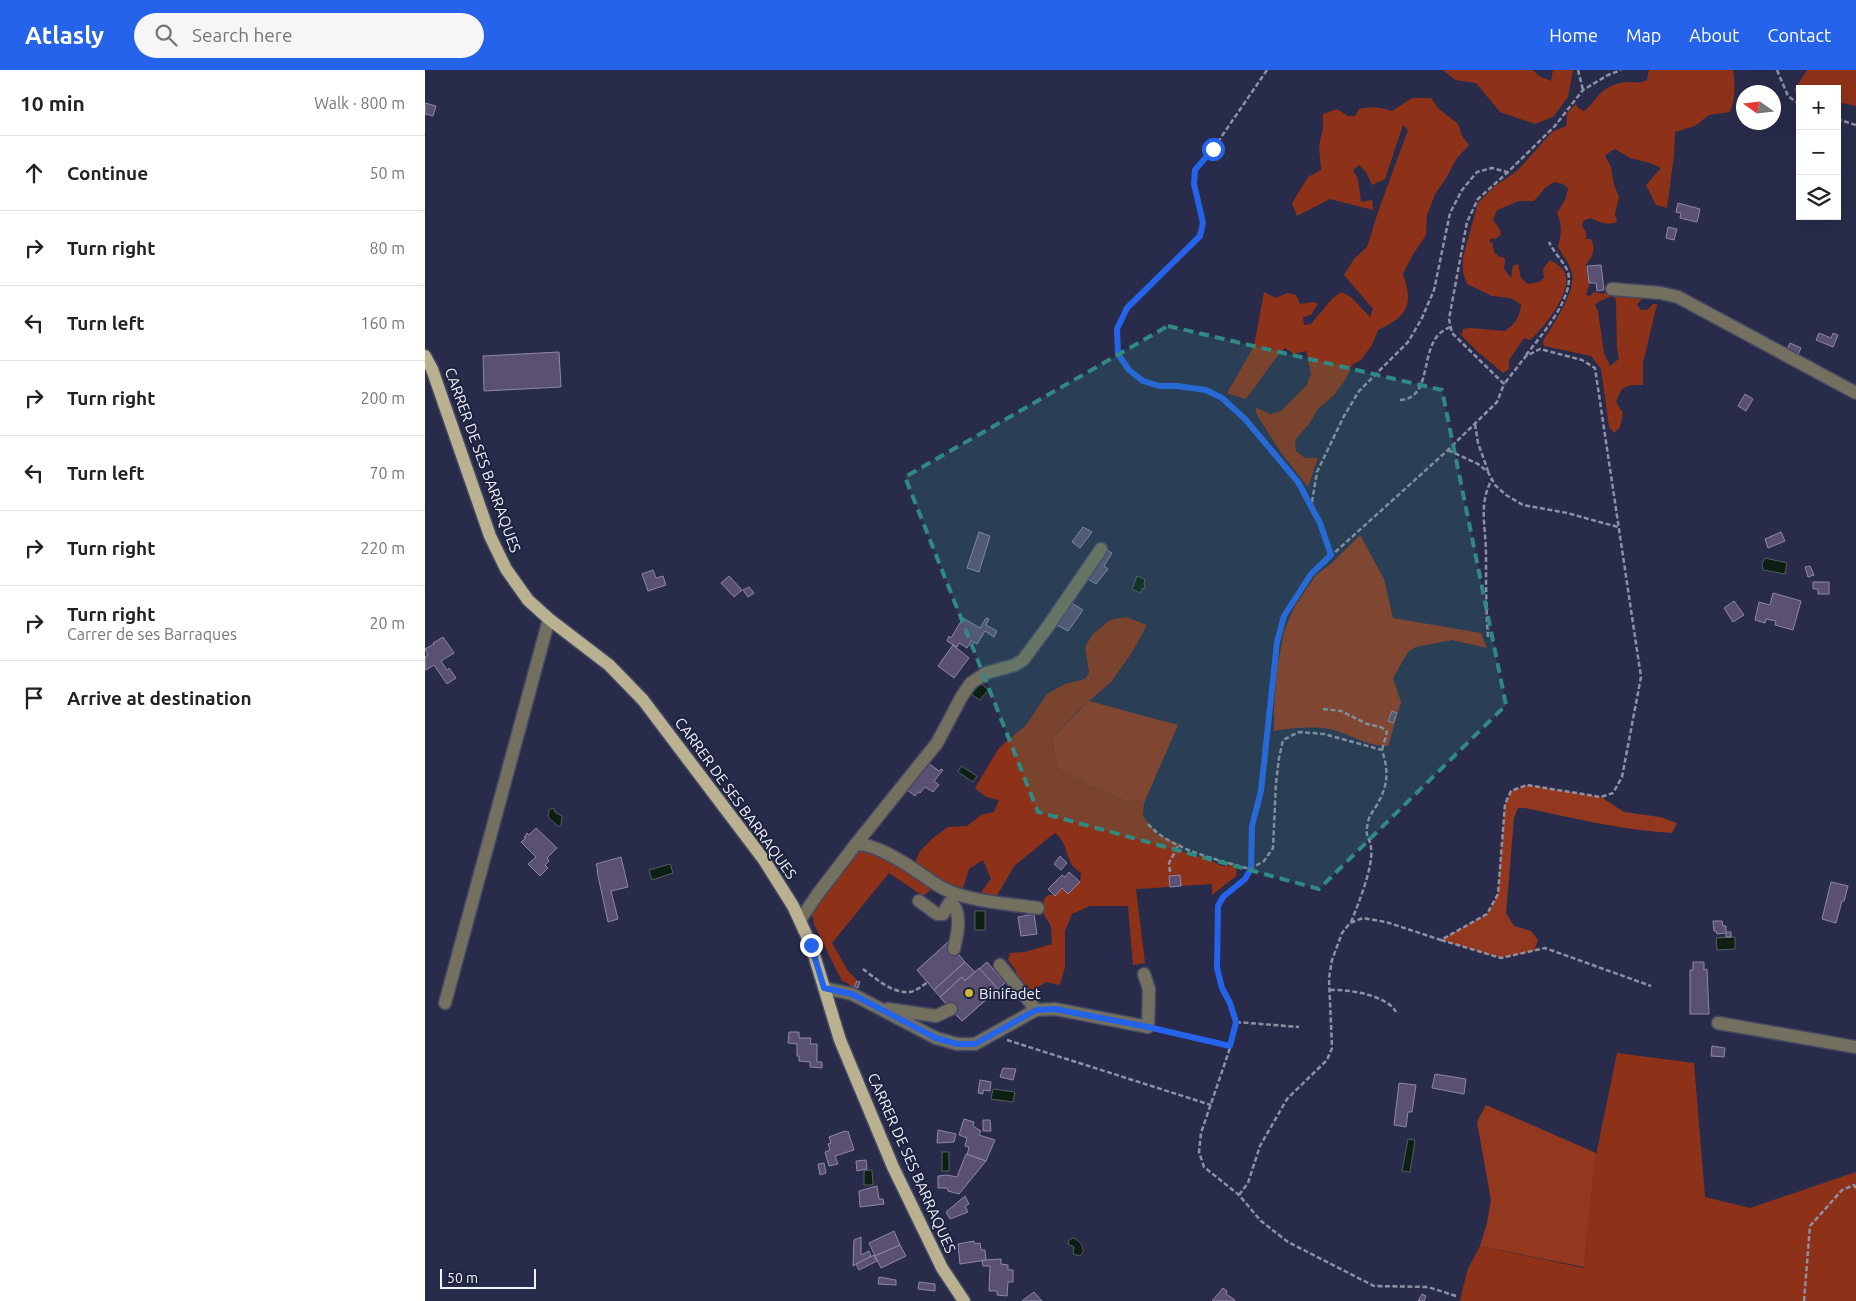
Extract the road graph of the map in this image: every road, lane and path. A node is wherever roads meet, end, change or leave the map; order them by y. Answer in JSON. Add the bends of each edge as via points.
{"nodes":[{"id":1,"x":1267,"y":70,"type":"edge"},
{"id":2,"x":1579,"y":70,"type":"edge"},
{"id":3,"x":1621,"y":70,"type":"edge"},
{"id":4,"x":1777,"y":70,"type":"edge"},
{"id":5,"x":1583,"y":90,"type":"junction"},
{"id":6,"x":1796,"y":102,"type":"edge"},
{"id":7,"x":1841,"y":120,"type":"edge"},
{"id":8,"x":1856,"y":125,"type":"edge"},
{"id":9,"x":1508,"y":172,"type":"junction"},
{"id":10,"x":1549,"y":242,"type":"dead end"},
{"id":11,"x":1612,"y":289,"type":"dead end"},
{"id":12,"x":1451,"y":328,"type":"junction"},
{"id":13,"x":425,"y":356,"type":"edge"},
{"id":14,"x":1526,"y":356,"type":"junction"},
{"id":15,"x":1504,"y":384,"type":"junction"},
{"id":16,"x":1856,"y":393,"type":"edge"},
{"id":17,"x":1400,"y":400,"type":"dead end"},
{"id":18,"x":1475,"y":424,"type":"junction"},
{"id":19,"x":1448,"y":450,"type":"junction"},
{"id":20,"x":1488,"y":472,"type":"junction"},
{"id":21,"x":1492,"y":478,"type":"junction"},
{"id":22,"x":1311,"y":504,"type":"junction"},
{"id":23,"x":1619,"y":527,"type":"junction"},
{"id":24,"x":1101,"y":549,"type":"dead end"},
{"id":25,"x":1331,"y":555,"type":"junction"},
{"id":26,"x":549,"y":619,"type":"junction"},
{"id":27,"x":1488,"y":637,"type":"dead end"},
{"id":28,"x":1323,"y":709,"type":"dead end"},
{"id":29,"x":1382,"y":750,"type":"junction"},
{"id":30,"x":1147,"y":824,"type":"dead end"},
{"id":31,"x":856,"y":844,"type":"junction"},
{"id":32,"x":1179,"y":844,"type":"junction"},
{"id":33,"x":1251,"y":869,"type":"junction"},
{"id":34,"x":1170,"y":872,"type":"dead end"},
{"id":35,"x":919,"y":901,"type":"dead end"},
{"id":36,"x":1038,"y":908,"type":"dead end"},
{"id":37,"x":800,"y":920,"type":"junction"},
{"id":38,"x":1351,"y":923,"type":"junction"},
{"id":39,"x":1441,"y":940,"type":"junction"},
{"id":40,"x":954,"y":950,"type":"dead end"},
{"id":41,"x":1000,"y":965,"type":"dead end"},
{"id":42,"x":863,"y":969,"type":"dead end"},
{"id":43,"x":1144,"y":974,"type":"dead end"},
{"id":44,"x":928,"y":982,"type":"dead end"},
{"id":45,"x":1651,"y":986,"type":"dead end"},
{"id":46,"x":824,"y":988,"type":"junction"},
{"id":47,"x":1330,"y":990,"type":"junction"},
{"id":48,"x":445,"y":1003,"type":"dead end"},
{"id":49,"x":876,"y":1007,"type":"junction"},
{"id":50,"x":951,"y":1009,"type":"dead end"},
{"id":51,"x":1036,"y":1010,"type":"junction"},
{"id":52,"x":1396,"y":1012,"type":"dead end"},
{"id":53,"x":1236,"y":1022,"type":"junction"},
{"id":54,"x":1718,"y":1023,"type":"dead end"},
{"id":55,"x":1148,"y":1027,"type":"junction"},
{"id":56,"x":1299,"y":1027,"type":"dead end"},
{"id":57,"x":992,"y":1035,"type":"junction"},
{"id":58,"x":1230,"y":1046,"type":"junction"},
{"id":59,"x":1856,"y":1046,"type":"edge"},
{"id":60,"x":1211,"y":1105,"type":"junction"},
{"id":61,"x":1856,"y":1188,"type":"edge"},
{"id":62,"x":1239,"y":1195,"type":"junction"},
{"id":63,"x":1456,"y":1296,"type":"dead end"},
{"id":64,"x":964,"y":1301,"type":"edge"},
{"id":65,"x":1805,"y":1301,"type":"edge"}],
"edges":[{"from":1,"to":22,"type":"path","via":[[1195,170],[1194,184],[1203,223],[1200,236],[1127,308],[1117,329],[1118,354],[1129,370],[1143,381],[1159,386],[1206,390],[1222,398],[1245,419],[1298,482]]},
{"from":2,"to":5,"type":"path"},
{"from":3,"to":5,"type":"path"},
{"from":4,"to":6,"type":"path","via":[[1788,96]]},
{"from":5,"to":9,"type":"path","via":[[1554,127]]},
{"from":7,"to":8,"type":"path"},
{"from":9,"to":12,"type":"path","via":[[1477,199],[1467,222],[1449,319]]},
{"from":9,"to":22,"type":"path","via":[[1492,168],[1477,172],[1462,190],[1450,213],[1434,290],[1422,318],[1408,342],[1354,399],[1317,472]]},
{"from":10,"to":14,"type":"path","via":[[1567,272],[1569,283],[1556,313]]},
{"from":11,"to":16,"type":"street","via":[[1679,297]]},
{"from":12,"to":15,"type":"path","via":[[1452,333]]},
{"from":12,"to":17,"type":"path","via":[[1437,334],[1418,392],[1408,400]]},
{"from":13,"to":26,"type":"main road","name":"CARRER DE SES BARRAQUES","via":[[490,536],[506,569],[528,600]]},
{"from":14,"to":15,"type":"path"},
{"from":14,"to":23,"type":"path","via":[[1540,349],[1582,360],[1595,368]]},
{"from":15,"to":18,"type":"path","via":[[1497,402]]},
{"from":18,"to":19,"type":"path"},
{"from":18,"to":20,"type":"path"},
{"from":19,"to":20,"type":"path"},
{"from":19,"to":25,"type":"path"},
{"from":20,"to":21,"type":"path"},
{"from":21,"to":23,"type":"path","via":[[1506,495],[1523,505]]},
{"from":21,"to":27,"type":"path","via":[[1485,491],[1483,512]]},
{"from":22,"to":25,"type":"path"},
{"from":23,"to":39,"type":"path","via":[[1641,677],[1622,777],[1613,793],[1601,797],[1527,785],[1511,791],[1505,804],[1498,894],[1487,914]]},
{"from":24,"to":31,"type":"street","via":[[1023,660],[986,673],[971,683],[937,743]]},
{"from":25,"to":33,"type":"path","via":[[1311,574],[1284,616],[1277,642],[1261,791],[1252,826]]},
{"from":26,"to":37,"type":"main road","name":"CARRER DE SES BARRAQUES","via":[[609,665],[643,700],[764,860]]},
{"from":26,"to":48,"type":"street"},
{"from":28,"to":29,"type":"path","via":[[1341,711],[1381,727],[1387,732]]},
{"from":29,"to":33,"type":"path","via":[[1324,734],[1299,732],[1283,740],[1276,783],[1273,848],[1263,862]]},
{"from":29,"to":38,"type":"path","via":[[1387,767],[1385,786],[1368,819],[1369,867]]},
{"from":30,"to":32,"type":"path","via":[[1157,834]]},
{"from":31,"to":36,"type":"street","via":[[879,850],[952,893]]},
{"from":31,"to":37,"type":"street"},
{"from":32,"to":33,"type":"path"},
{"from":32,"to":34,"type":"path","via":[[1169,862]]},
{"from":33,"to":53,"type":"path","via":[[1218,906],[1217,968]]},
{"from":35,"to":40,"type":"street","via":[[937,914],[943,914],[949,903],[957,908]]},
{"from":37,"to":46,"type":"main road","name":"CARRER DE SES BARRAQUES"},
{"from":38,"to":39,"type":"path","via":[[1363,918],[1386,922]]},
{"from":38,"to":47,"type":"path","via":[[1341,933],[1332,960]]},
{"from":39,"to":45,"type":"path","via":[[1501,958],[1545,948]]},
{"from":41,"to":51,"type":"street"},
{"from":42,"to":44,"type":"path","via":[[900,991],[909,992]]},
{"from":43,"to":55,"type":"street","via":[[1149,989]]},
{"from":46,"to":49,"type":"street","via":[[852,994]]},
{"from":46,"to":64,"type":"main road","name":"CARRER DE SES BARRAQUES","via":[[840,1040],[893,1167],[942,1268]]},
{"from":47,"to":52,"type":"path","via":[[1340,989],[1384,1000]]},
{"from":47,"to":62,"type":"path","via":[[1332,1048],[1327,1060],[1287,1098],[1260,1146],[1248,1183]]},
{"from":49,"to":50,"type":"street","via":[[936,1016]]},
{"from":49,"to":57,"type":"street","via":[[936,1038],[957,1044],[975,1044]]},
{"from":51,"to":55,"type":"street","via":[[1055,1009]]},
{"from":51,"to":57,"type":"street"},
{"from":53,"to":56,"type":"path"},
{"from":53,"to":58,"type":"path"},
{"from":54,"to":59,"type":"street"},
{"from":55,"to":58,"type":"path"},
{"from":57,"to":60,"type":"path"},
{"from":58,"to":60,"type":"path"},
{"from":60,"to":62,"type":"path","via":[[1201,1133],[1199,1152],[1204,1167]]},
{"from":61,"to":65,"type":"path","via":[[1853,1185],[1842,1190],[1811,1226]]},
{"from":62,"to":63,"type":"path","via":[[1261,1221],[1288,1242],[1353,1277],[1374,1286],[1429,1287]]}]}
